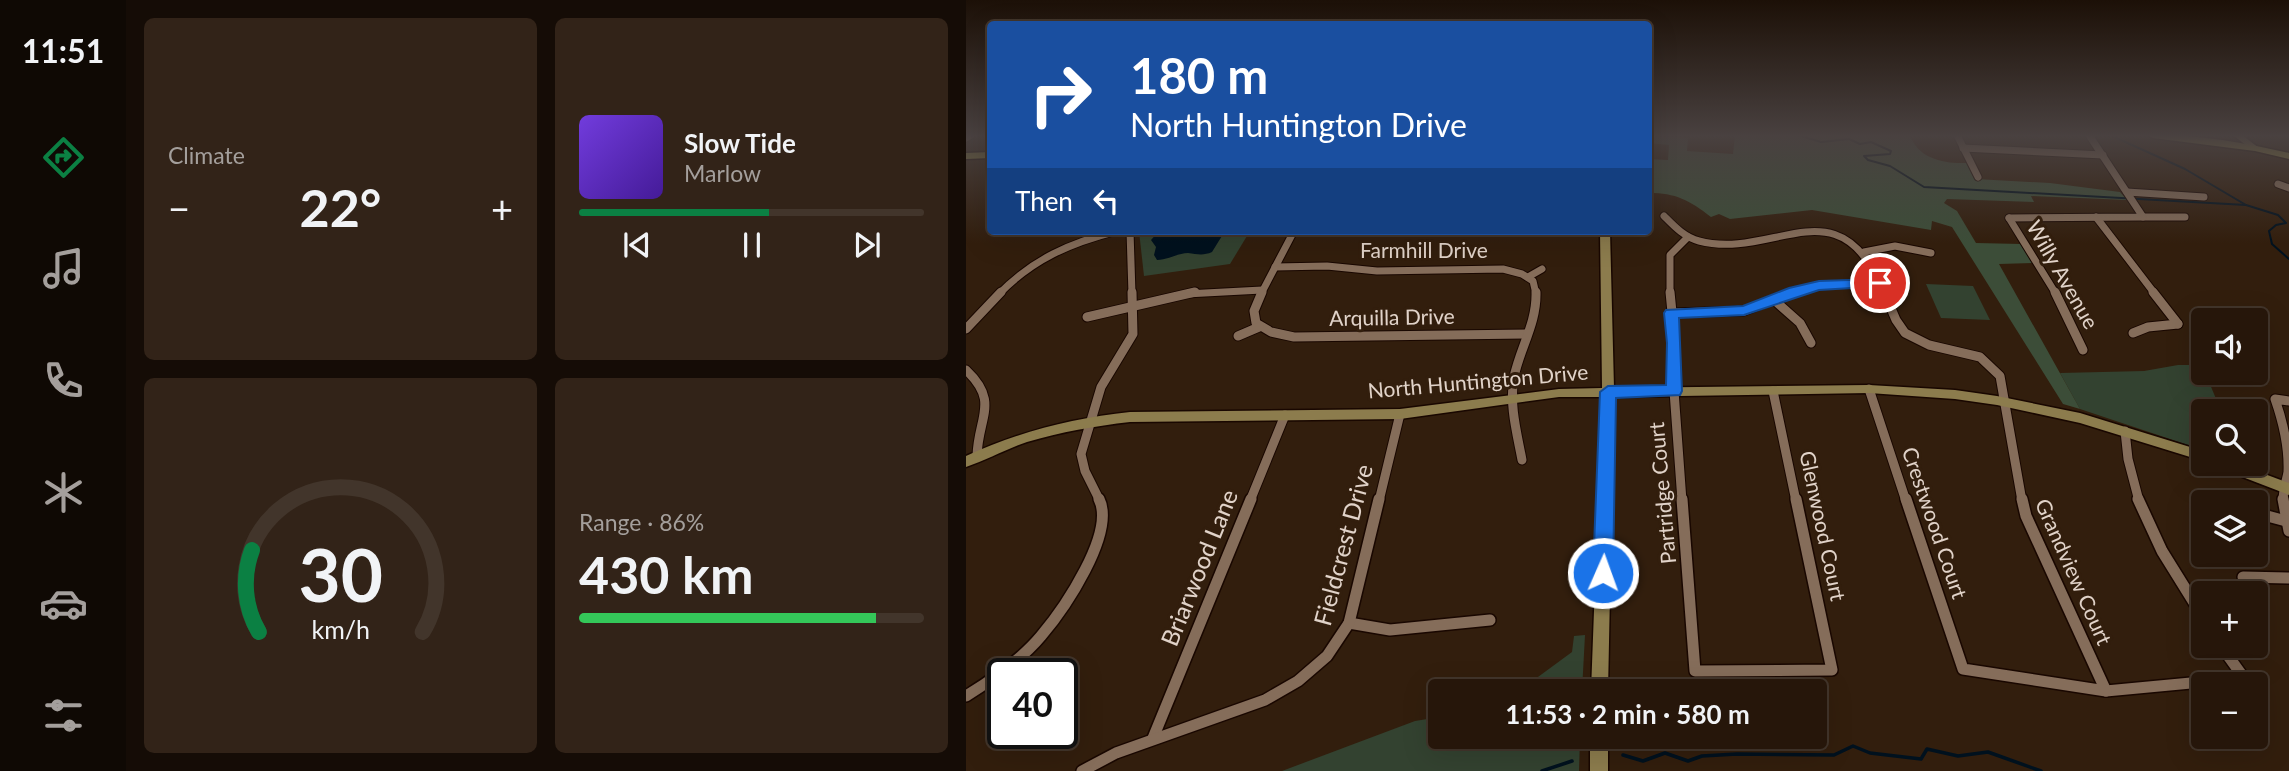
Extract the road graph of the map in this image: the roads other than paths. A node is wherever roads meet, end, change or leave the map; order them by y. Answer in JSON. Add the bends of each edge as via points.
{"nodes":[{"id":1,"x":1975,"y":171,"type":"edge"},
{"id":2,"x":2113,"y":171,"type":"edge"},
{"id":3,"x":1978,"y":177,"type":"dead end"},
{"id":4,"x":2278,"y":184,"type":"dead end"},
{"id":5,"x":2289,"y":188,"type":"edge"},
{"id":6,"x":2129,"y":196,"type":"junction"},
{"id":7,"x":2204,"y":197,"type":"dead end"},
{"id":8,"x":1664,"y":216,"type":"dead end"},
{"id":9,"x":2096,"y":217,"type":"junction"},
{"id":10,"x":2143,"y":217,"type":"junction"},
{"id":11,"x":2185,"y":217,"type":"dead end"},
{"id":12,"x":1088,"y":235,"type":"edge"},
{"id":13,"x":1130,"y":235,"type":"edge"},
{"id":14,"x":1292,"y":235,"type":"edge"},
{"id":15,"x":1605,"y":235,"type":"edge"},
{"id":16,"x":1688,"y":237,"type":"junction"},
{"id":17,"x":1864,"y":251,"type":"junction"},
{"id":18,"x":1931,"y":254,"type":"dead end"},
{"id":19,"x":1275,"y":267,"type":"junction"},
{"id":20,"x":1542,"y":269,"type":"dead end"},
{"id":21,"x":1528,"y":277,"type":"junction"},
{"id":22,"x":1880,"y":283,"type":"junction"},
{"id":23,"x":1262,"y":290,"type":"junction"},
{"id":24,"x":1774,"y":300,"type":"junction"},
{"id":25,"x":1132,"y":305,"type":"junction"},
{"id":26,"x":1671,"y":313,"type":"junction"},
{"id":27,"x":1087,"y":317,"type":"dead end"},
{"id":28,"x":1259,"y":327,"type":"junction"},
{"id":29,"x":966,"y":329,"type":"edge"},
{"id":30,"x":2133,"y":333,"type":"dead end"},
{"id":31,"x":1527,"y":334,"type":"junction"},
{"id":32,"x":1238,"y":336,"type":"dead end"},
{"id":33,"x":1811,"y":343,"type":"dead end"},
{"id":34,"x":2084,"y":349,"type":"dead end"},
{"id":35,"x":966,"y":370,"type":"edge"},
{"id":36,"x":1869,"y":389,"type":"junction"},
{"id":37,"x":1674,"y":391,"type":"junction"},
{"id":38,"x":1773,"y":391,"type":"junction"},
{"id":39,"x":1608,"y":392,"type":"junction"},
{"id":40,"x":1513,"y":399,"type":"junction"},
{"id":41,"x":2003,"y":401,"type":"junction"},
{"id":42,"x":2289,"y":401,"type":"edge"},
{"id":43,"x":1400,"y":414,"type":"junction"},
{"id":44,"x":1285,"y":415,"type":"junction"},
{"id":45,"x":1090,"y":422,"type":"junction"},
{"id":46,"x":2125,"y":431,"type":"junction"},
{"id":47,"x":2191,"y":452,"type":"edge"},
{"id":48,"x":972,"y":459,"type":"edge"},
{"id":49,"x":1522,"y":460,"type":"dead end"},
{"id":50,"x":2255,"y":476,"type":"edge"},
{"id":51,"x":2286,"y":488,"type":"edge"},
{"id":52,"x":2268,"y":518,"type":"edge"},
{"id":53,"x":2287,"y":526,"type":"edge"},
{"id":54,"x":2243,"y":577,"type":"dead end"},
{"id":55,"x":2289,"y":578,"type":"edge"},
{"id":56,"x":2191,"y":596,"type":"edge"},
{"id":57,"x":1490,"y":620,"type":"dead end"},
{"id":58,"x":1349,"y":623,"type":"junction"},
{"id":59,"x":2230,"y":658,"type":"edge"},
{"id":60,"x":1832,"y":670,"type":"joint"},
{"id":61,"x":1600,"y":679,"type":"edge"},
{"id":62,"x":2106,"y":691,"type":"junction"},
{"id":63,"x":966,"y":696,"type":"edge"},
{"id":64,"x":1153,"y":738,"type":"junction"},
{"id":65,"x":1599,"y":749,"type":"edge"},
{"id":66,"x":1082,"y":771,"type":"edge"},
{"id":67,"x":1599,"y":771,"type":"edge"}],
"edges":[{"from":1,"to":3,"type":"street"},
{"from":2,"to":6,"type":"street"},
{"from":4,"to":5,"type":"street"},
{"from":6,"to":7,"type":"street"},
{"from":6,"to":10,"type":"street"},
{"from":8,"to":16,"type":"street"},
{"from":9,"to":10,"type":"street"},
{"from":9,"to":30,"type":"street","via":[[2178,324]]},
{"from":9,"to":34,"type":"street","name":"Willy Avenue","via":[[2008,218],[2051,284]]},
{"from":10,"to":11,"type":"street"},
{"from":12,"to":29,"type":"street","via":[[1031,263]]},
{"from":13,"to":25,"type":"street"},
{"from":14,"to":19,"type":"street"},
{"from":15,"to":39,"type":"street"},
{"from":16,"to":17,"type":"street","via":[[1734,244],[1814,232],[1841,237]]},
{"from":16,"to":26,"type":"street","name":"Partridge Court","via":[[1675,247],[1668,262]]},
{"from":17,"to":18,"type":"street","via":[[1895,246]]},
{"from":17,"to":22,"type":"street","name":"Grandview Court"},
{"from":19,"to":21,"type":"street","name":"Farmhill Drive","via":[[1503,269]]},
{"from":19,"to":23,"type":"street"},
{"from":20,"to":21,"type":"street"},
{"from":21,"to":31,"type":"street","via":[[1539,294]]},
{"from":22,"to":24,"type":"street","via":[[1819,285]]},
{"from":22,"to":41,"type":"street","name":"Grandview Court","via":[[1906,334],[1927,345],[1966,351],[1989,362],[2000,376]]},
{"from":23,"to":25,"type":"street","via":[[1193,292]]},
{"from":23,"to":28,"type":"street","via":[[1254,310]]},
{"from":24,"to":26,"type":"street","via":[[1744,310]]},
{"from":24,"to":33,"type":"street","via":[[1800,323]]},
{"from":25,"to":27,"type":"street"},
{"from":25,"to":45,"type":"street","via":[[1133,334],[1101,387]]},
{"from":26,"to":37,"type":"street","name":"Partridge Court"},
{"from":28,"to":31,"type":"street","name":"Arquilla Drive","via":[[1294,337]]},
{"from":28,"to":32,"type":"street"},
{"from":31,"to":40,"type":"street"},
{"from":35,"to":48,"type":"street","via":[[984,387],[987,399]]},
{"from":36,"to":38,"type":"street","name":"North Huntington Drive"},
{"from":36,"to":41,"type":"street","name":"North Huntington Drive"},
{"from":36,"to":62,"type":"street","name":"Crestwood Court","via":[[1963,670]]},
{"from":37,"to":38,"type":"street","name":"North Huntington Drive"},
{"from":37,"to":39,"type":"street","name":"North Huntington Drive"},
{"from":37,"to":60,"type":"street","name":"Partridge Court","via":[[1695,671]]},
{"from":38,"to":60,"type":"street","name":"Glenwood Court"},
{"from":39,"to":40,"type":"street","name":"North Huntington Drive"},
{"from":39,"to":61,"type":"street"},
{"from":40,"to":43,"type":"street","name":"North Huntington Drive"},
{"from":40,"to":49,"type":"street"},
{"from":41,"to":46,"type":"street","name":"North Huntington Drive"},
{"from":41,"to":62,"type":"street","name":"Grandview Court","via":[[2026,516]]},
{"from":42,"to":51,"type":"street","via":[[2275,399],[2287,436]]},
{"from":43,"to":44,"type":"street","name":"North Huntington Drive"},
{"from":43,"to":58,"type":"street","name":"Fieldcrest Drive"},
{"from":44,"to":45,"type":"street","name":"North Huntington Drive","via":[[1143,416]]},
{"from":44,"to":64,"type":"street","name":"Briarwood Lane"},
{"from":45,"to":48,"type":"street","name":"North Huntington Drive"},
{"from":45,"to":63,"type":"street","via":[[1082,463],[1104,509],[1101,538],[1040,638]]},
{"from":46,"to":47,"type":"street","name":"North Huntington Drive"},
{"from":46,"to":56,"type":"street","via":[[2137,503]]},
{"from":50,"to":51,"type":"street"},
{"from":51,"to":53,"type":"street"},
{"from":52,"to":53,"type":"street"},
{"from":54,"to":55,"type":"street"},
{"from":57,"to":58,"type":"street","via":[[1390,630]]},
{"from":58,"to":64,"type":"street","name":"Fieldcrest Drive","via":[[1321,664],[1287,689]]},
{"from":59,"to":62,"type":"street","via":[[2244,678]]},
{"from":64,"to":66,"type":"street","name":"Fieldcrest Drive"},
{"from":65,"to":67,"type":"street"}]}
